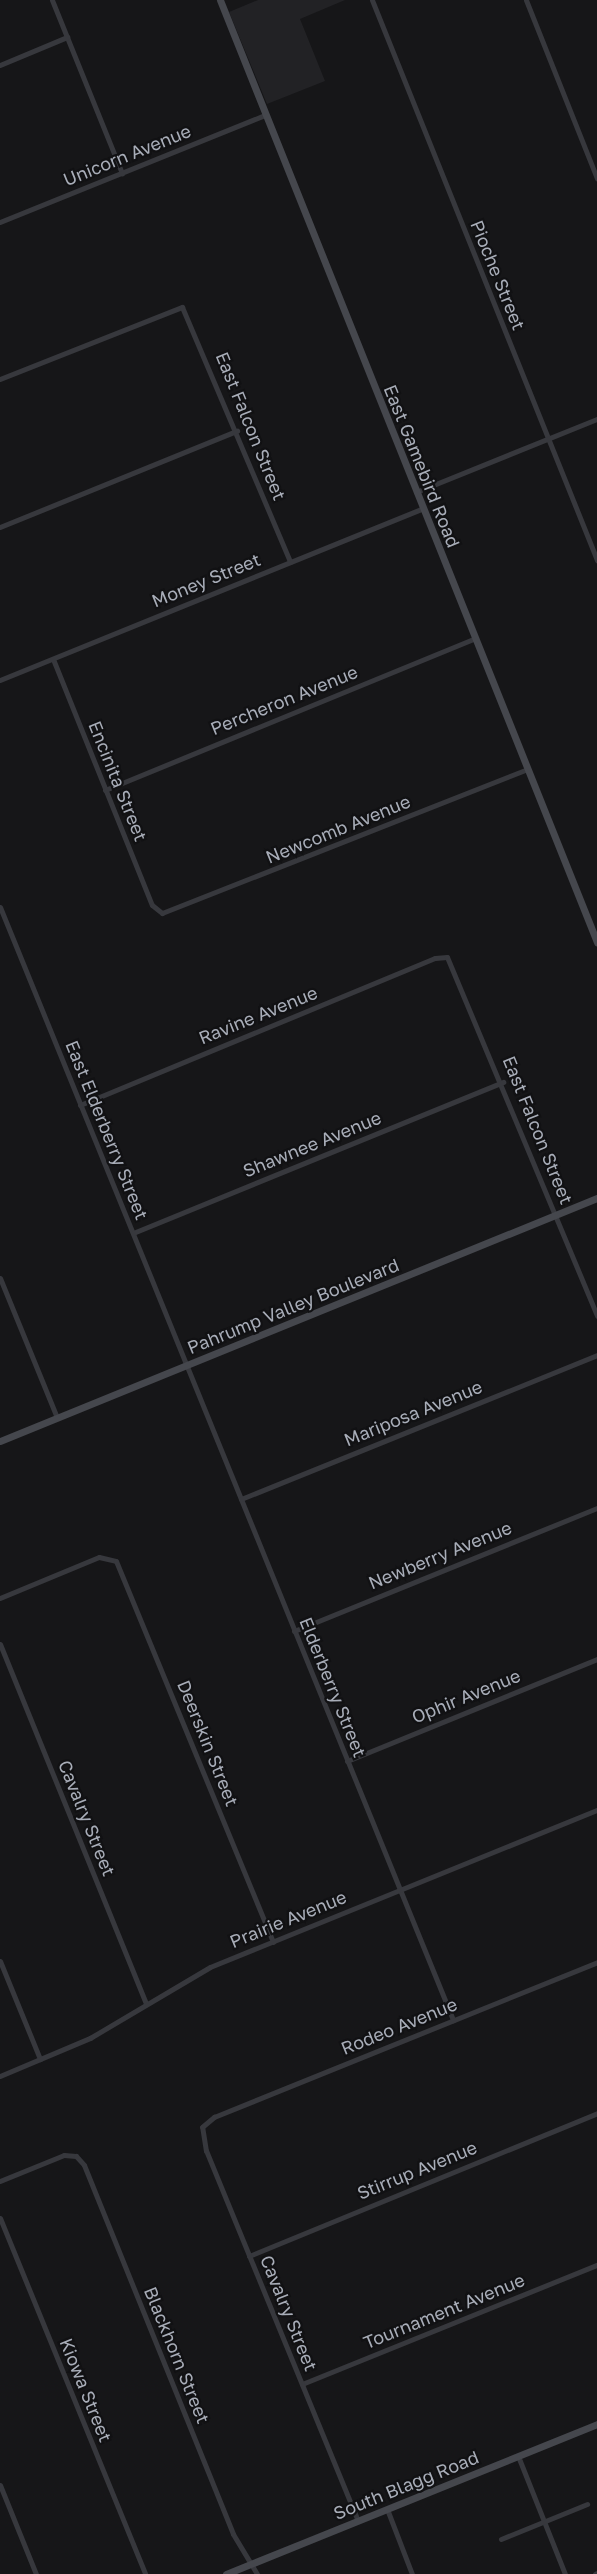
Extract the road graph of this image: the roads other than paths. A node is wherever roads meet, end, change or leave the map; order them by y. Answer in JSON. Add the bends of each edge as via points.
{"nodes":[{"id":1,"x":52,"y":0,"type":"edge"},
{"id":2,"x":220,"y":0,"type":"edge"},
{"id":3,"x":372,"y":0,"type":"edge"},
{"id":4,"x":526,"y":0,"type":"edge"},
{"id":5,"x":67,"y":37,"type":"junction"},
{"id":6,"x":0,"y":65,"type":"edge"},
{"id":7,"x":265,"y":115,"type":"junction"},
{"id":8,"x":122,"y":173,"type":"junction"},
{"id":9,"x":597,"y":178,"type":"edge"},
{"id":10,"x":0,"y":222,"type":"edge"},
{"id":11,"x":0,"y":379,"type":"edge"},
{"id":12,"x":597,"y":419,"type":"edge"},
{"id":13,"x":237,"y":431,"type":"junction"},
{"id":14,"x":548,"y":438,"type":"junction"},
{"id":15,"x":416,"y":492,"type":"junction"},
{"id":16,"x":423,"y":508,"type":"junction"},
{"id":17,"x":0,"y":527,"type":"edge"},
{"id":18,"x":597,"y":560,"type":"edge"},
{"id":19,"x":290,"y":562,"type":"junction"},
{"id":20,"x":475,"y":638,"type":"junction"},
{"id":21,"x":53,"y":659,"type":"junction"},
{"id":22,"x":0,"y":680,"type":"edge"},
{"id":23,"x":528,"y":769,"type":"junction"},
{"id":24,"x":105,"y":790,"type":"junction"},
{"id":25,"x":0,"y":907,"type":"edge"},
{"id":26,"x":159,"y":912,"type":"joint"},
{"id":27,"x":597,"y":942,"type":"edge"},
{"id":28,"x":447,"y":957,"type":"joint"},
{"id":29,"x":502,"y":1082,"type":"junction"},
{"id":30,"x":80,"y":1105,"type":"junction"},
{"id":31,"x":597,"y":1198,"type":"edge"},
{"id":32,"x":556,"y":1215,"type":"junction"},
{"id":33,"x":133,"y":1233,"type":"junction"},
{"id":34,"x":0,"y":1278,"type":"edge"},
{"id":35,"x":1,"y":1285,"type":"edge"},
{"id":36,"x":597,"y":1316,"type":"edge"},
{"id":37,"x":597,"y":1354,"type":"edge"},
{"id":38,"x":187,"y":1365,"type":"junction"},
{"id":39,"x":57,"y":1418,"type":"junction"},
{"id":40,"x":0,"y":1441,"type":"edge"},
{"id":41,"x":241,"y":1500,"type":"junction"},
{"id":42,"x":597,"y":1508,"type":"edge"},
{"id":43,"x":0,"y":1598,"type":"edge"},
{"id":44,"x":294,"y":1631,"type":"junction"},
{"id":45,"x":0,"y":1644,"type":"edge"},
{"id":46,"x":597,"y":1659,"type":"edge"},
{"id":47,"x":347,"y":1761,"type":"junction"},
{"id":48,"x":597,"y":1810,"type":"edge"},
{"id":49,"x":400,"y":1890,"type":"junction"},
{"id":50,"x":273,"y":1942,"type":"junction"},
{"id":51,"x":0,"y":1961,"type":"edge"},
{"id":52,"x":597,"y":1962,"type":"edge"},
{"id":53,"x":146,"y":2004,"type":"junction"},
{"id":54,"x":453,"y":2020,"type":"junction"},
{"id":55,"x":40,"y":2059,"type":"junction"},
{"id":56,"x":0,"y":2076,"type":"edge"},
{"id":57,"x":597,"y":2113,"type":"edge"},
{"id":58,"x":211,"y":2118,"type":"joint"},
{"id":59,"x":0,"y":2181,"type":"edge"},
{"id":60,"x":0,"y":2218,"type":"edge"},
{"id":61,"x":249,"y":2256,"type":"junction"},
{"id":62,"x":597,"y":2265,"type":"edge"},
{"id":63,"x":302,"y":2384,"type":"junction"},
{"id":64,"x":597,"y":2424,"type":"edge"},
{"id":65,"x":518,"y":2456,"type":"junction"},
{"id":66,"x":0,"y":2485,"type":"edge"},
{"id":67,"x":587,"y":2504,"type":"dead end"},
{"id":68,"x":387,"y":2509,"type":"junction"},
{"id":69,"x":358,"y":2521,"type":"junction"},
{"id":70,"x":544,"y":2522,"type":"junction"},
{"id":71,"x":501,"y":2539,"type":"dead end"},
{"id":72,"x":252,"y":2563,"type":"junction"},
{"id":73,"x":36,"y":2574,"type":"edge"},
{"id":74,"x":145,"y":2574,"type":"edge"},
{"id":75,"x":226,"y":2574,"type":"edge"},
{"id":76,"x":257,"y":2574,"type":"edge"},
{"id":77,"x":412,"y":2574,"type":"edge"},
{"id":78,"x":565,"y":2574,"type":"edge"}],
"edges":[{"from":1,"to":5,"type":"street"},
{"from":2,"to":7,"type":"main road","name":"East Gamebird Road"},
{"from":3,"to":14,"type":"street","name":"Pioche Street"},
{"from":4,"to":9,"type":"street"},
{"from":5,"to":6,"type":"street"},
{"from":5,"to":8,"type":"street"},
{"from":7,"to":8,"type":"street","name":"Unicorn Avenue"},
{"from":7,"to":15,"type":"main road","name":"East Gamebird Road"},
{"from":8,"to":10,"type":"street","name":"Unicorn Avenue"},
{"from":11,"to":13,"type":"street","name":"East Falcon Street","via":[[179,306],[190,314]]},
{"from":12,"to":14,"type":"street"},
{"from":13,"to":17,"type":"street"},
{"from":13,"to":19,"type":"street","name":"East Falcon Street"},
{"from":14,"to":15,"type":"street"},
{"from":14,"to":18,"type":"street","name":"Pioche Street"},
{"from":15,"to":16,"type":"main road","name":"East Gamebird Road"},
{"from":16,"to":19,"type":"street","name":"Money Street"},
{"from":16,"to":20,"type":"main road","name":"East Gamebird Road"},
{"from":19,"to":21,"type":"street","name":"Money Street"},
{"from":20,"to":23,"type":"main road","name":"East Gamebird Road"},
{"from":20,"to":24,"type":"street","name":"Percheron Avenue"},
{"from":21,"to":22,"type":"street","name":"Money Street"},
{"from":21,"to":24,"type":"street","name":"Encinita Street"},
{"from":23,"to":26,"type":"street","name":"Newcomb Avenue","via":[[170,913]]},
{"from":23,"to":27,"type":"main road","name":"East Gamebird Road"},
{"from":24,"to":26,"type":"street","name":"Encinita Street"},
{"from":25,"to":30,"type":"street","name":"East Elderberry Street"},
{"from":28,"to":29,"type":"street","name":"East Falcon Street"},
{"from":28,"to":30,"type":"street","name":"Ravine Avenue","via":[[435,958]]},
{"from":29,"to":32,"type":"street","name":"East Falcon Street"},
{"from":29,"to":33,"type":"street","name":"Shawnee Avenue"},
{"from":30,"to":33,"type":"street","name":"East Elderberry Street"},
{"from":31,"to":32,"type":"main road","name":"Pahrump Valley Boulevard"},
{"from":32,"to":36,"type":"street","name":"East Falcon Street"},
{"from":32,"to":38,"type":"main road","name":"Pahrump Valley Boulevard"},
{"from":33,"to":38,"type":"street","name":"East Elderberry Street"},
{"from":34,"to":35,"type":"street"},
{"from":35,"to":39,"type":"street"},
{"from":37,"to":41,"type":"street","name":"Mariposa Avenue"},
{"from":38,"to":39,"type":"main road","name":"Pahrump Valley Boulevard"},
{"from":38,"to":41,"type":"street","name":"Elderberry Street"},
{"from":39,"to":40,"type":"main road","name":"Pahrump Valley Boulevard"},
{"from":41,"to":44,"type":"street","name":"Elderberry Street"},
{"from":42,"to":44,"type":"street","name":"Newberry Avenue"},
{"from":43,"to":50,"type":"street","name":"Deerskin Street","via":[[92,1560],[112,1558],[121,1567]]},
{"from":44,"to":47,"type":"street","name":"Elderberry Street"},
{"from":45,"to":53,"type":"street","name":"Cavalry Street"},
{"from":46,"to":47,"type":"street","name":"Ophir Avenue"},
{"from":47,"to":49,"type":"street","name":"Elderberry Street"},
{"from":48,"to":49,"type":"street","name":"Prairie Avenue"},
{"from":49,"to":50,"type":"street","name":"Prairie Avenue"},
{"from":49,"to":54,"type":"street","name":"Elderberry Street"},
{"from":50,"to":53,"type":"street","name":"Prairie Avenue","via":[[184,1980]]},
{"from":51,"to":55,"type":"street"},
{"from":52,"to":54,"type":"street","name":"Rodeo Avenue"},
{"from":53,"to":55,"type":"street","name":"Prairie Avenue","via":[[98,2035]]},
{"from":54,"to":58,"type":"street","name":"Rodeo Avenue"},
{"from":55,"to":56,"type":"street","name":"Prairie Avenue"},
{"from":57,"to":61,"type":"street","name":"Stirrup Avenue"},
{"from":58,"to":61,"type":"street","name":"Cavalry Street","via":[[202,2127],[202,2139]]},
{"from":59,"to":72,"type":"street","name":"Blackhorn Street","via":[[64,2155],[76,2156],[84,2165],[241,2552]]},
{"from":60,"to":74,"type":"street","name":"Kiowa Street"},
{"from":61,"to":63,"type":"street","name":"Cavalry Street"},
{"from":62,"to":63,"type":"street","name":"Tournament Avenue"},
{"from":63,"to":69,"type":"street","name":"Cavalry Street"},
{"from":64,"to":65,"type":"main road","name":"South Blagg Road"},
{"from":65,"to":68,"type":"main road","name":"South Blagg Road"},
{"from":65,"to":70,"type":"street"},
{"from":66,"to":73,"type":"street"},
{"from":67,"to":70,"type":"street"},
{"from":68,"to":69,"type":"main road","name":"South Blagg Road"},
{"from":68,"to":77,"type":"street"},
{"from":69,"to":72,"type":"main road","name":"South Blagg Road"},
{"from":70,"to":71,"type":"street"},
{"from":70,"to":78,"type":"street"},
{"from":72,"to":75,"type":"main road","name":"South Blagg Road"},
{"from":72,"to":76,"type":"street","name":"Blackhorn Street"}]}
